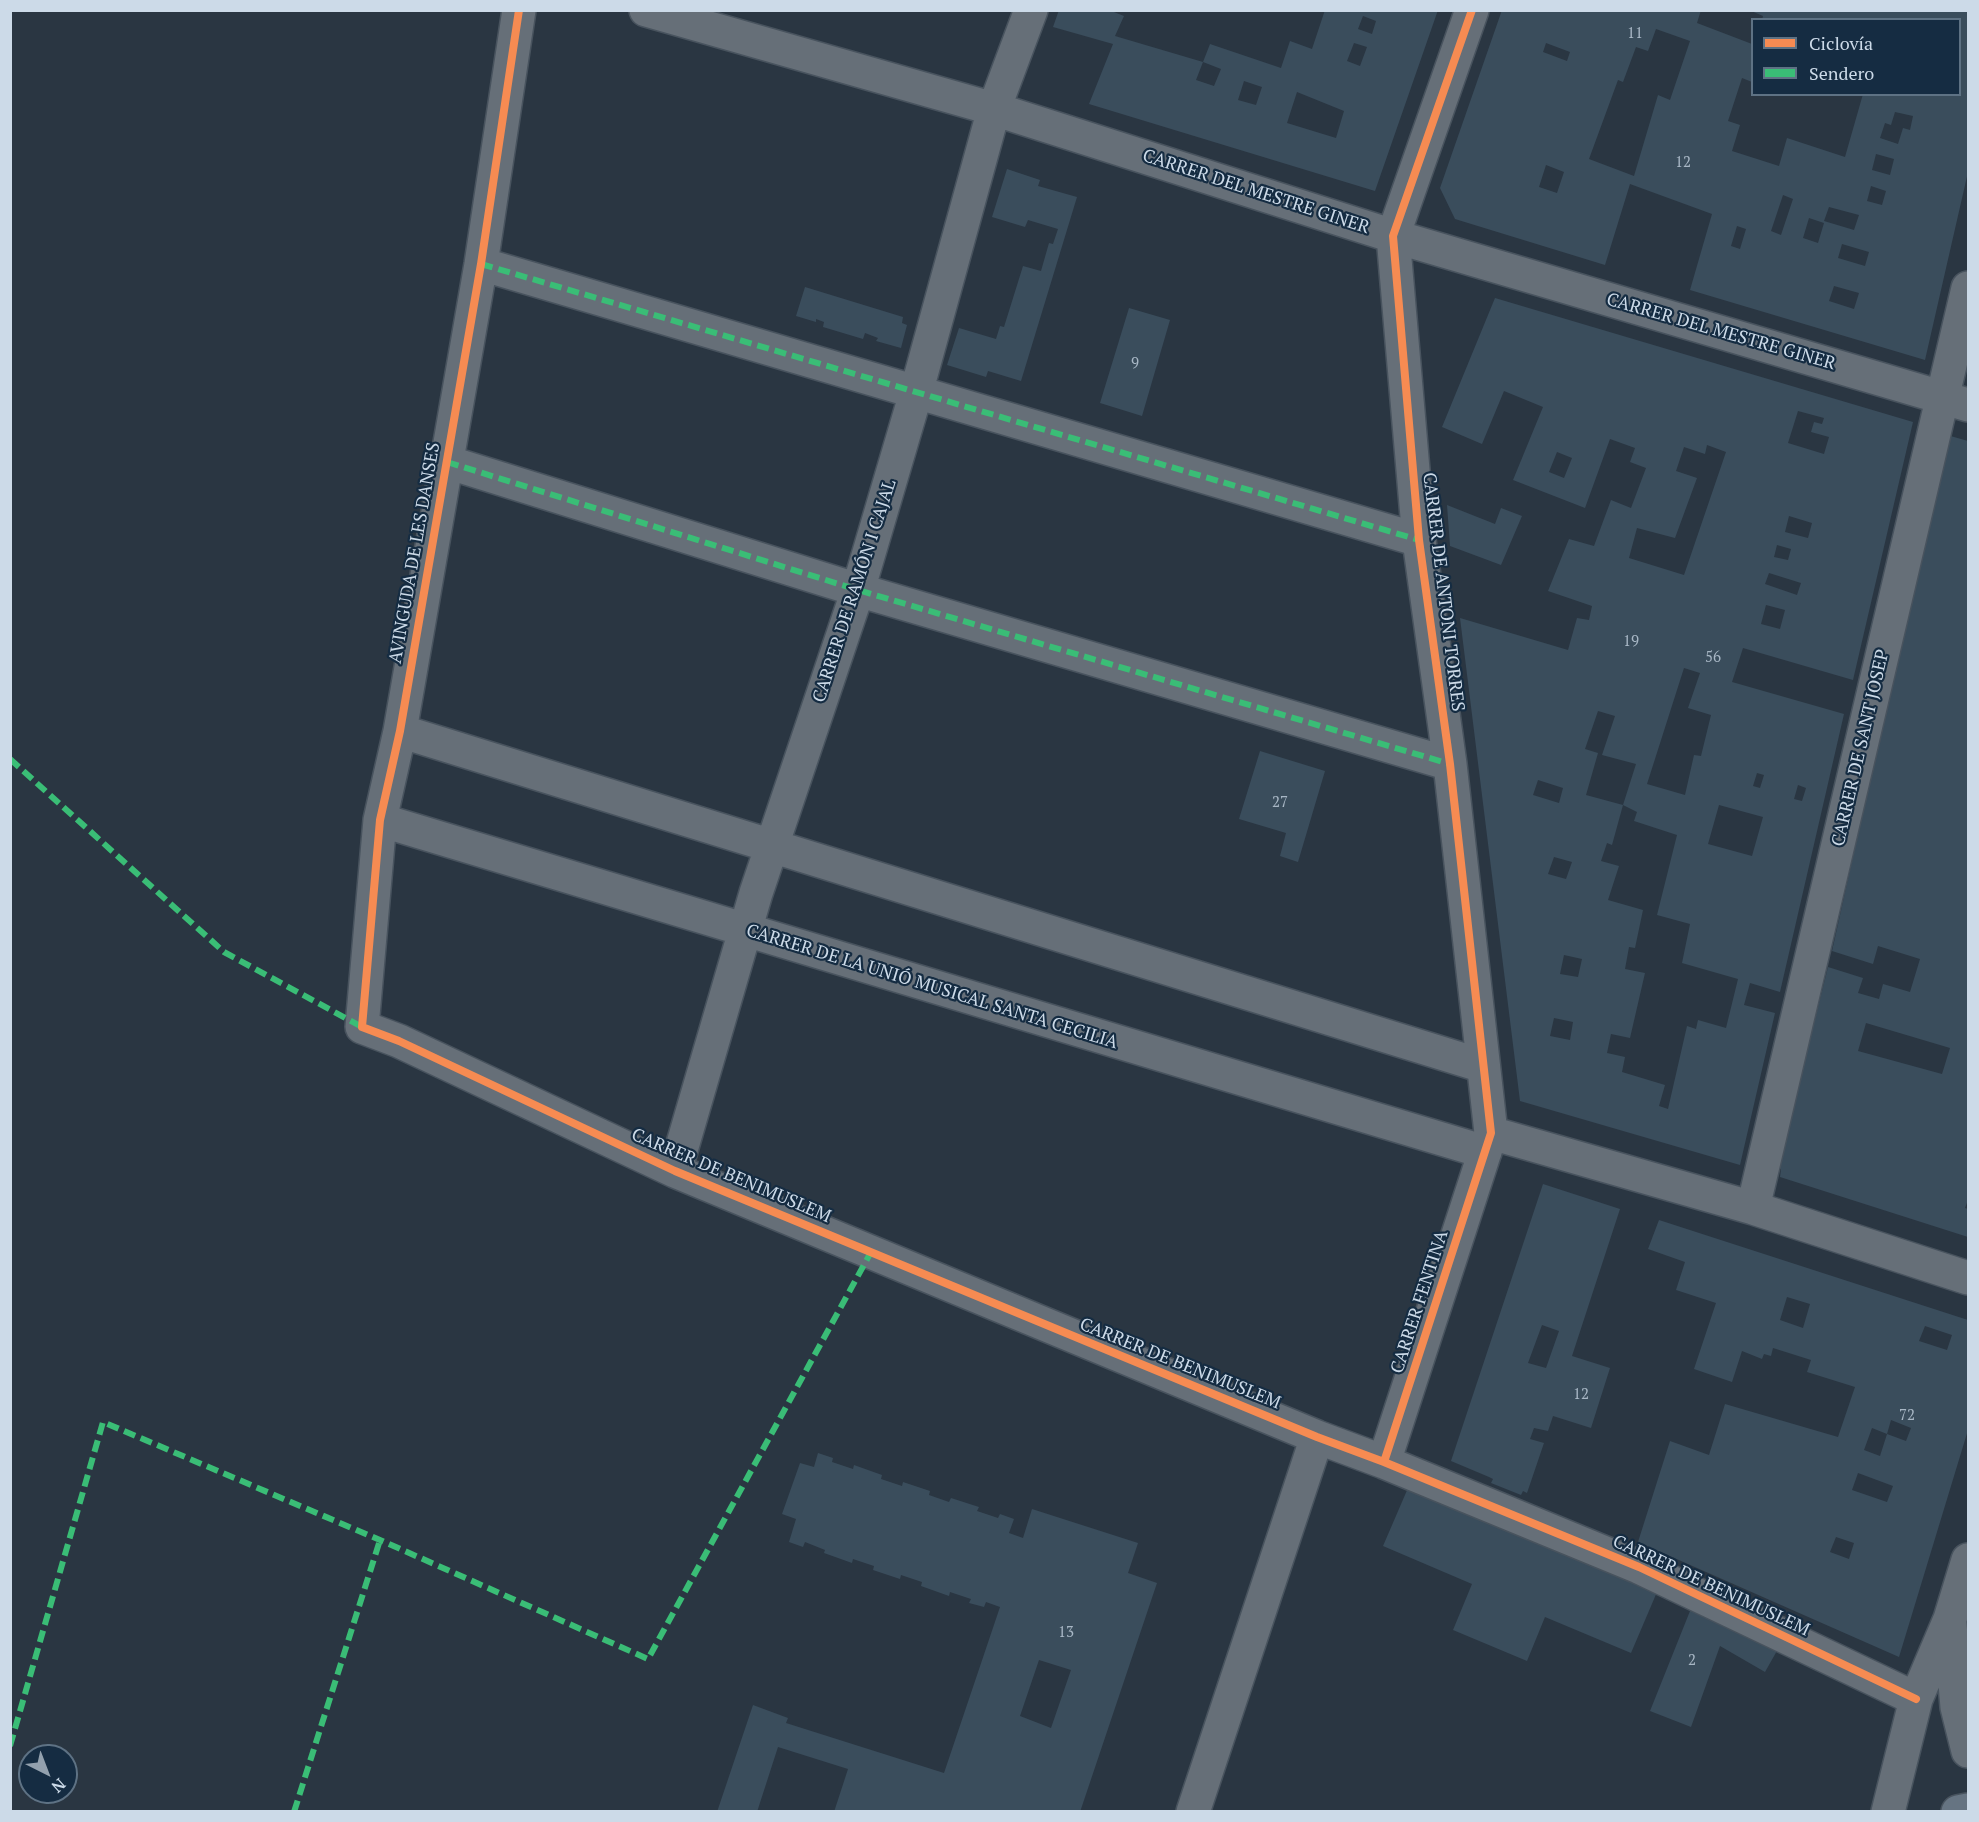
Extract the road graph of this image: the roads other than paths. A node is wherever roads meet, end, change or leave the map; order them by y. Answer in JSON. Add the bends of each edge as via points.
{"nodes":[{"id":1,"x":519,"y":10,"type":"edge"},
{"id":2,"x":646,"y":10,"type":"edge"},
{"id":3,"x":1031,"y":10,"type":"edge"},
{"id":4,"x":1472,"y":10,"type":"edge"},
{"id":5,"x":994,"y":109,"type":"junction"},
{"id":6,"x":1393,"y":236,"type":"junction"},
{"id":7,"x":481,"y":264,"type":"junction"},
{"id":8,"x":1968,"y":288,"type":"edge"},
{"id":9,"x":916,"y":393,"type":"junction"},
{"id":10,"x":1956,"y":401,"type":"edge"},
{"id":11,"x":447,"y":462,"type":"junction"},
{"id":12,"x":1419,"y":540,"type":"junction"},
{"id":13,"x":858,"y":590,"type":"junction"},
{"id":14,"x":400,"y":731,"type":"junction"},
{"id":15,"x":1449,"y":764,"type":"junction"},
{"id":16,"x":380,"y":820,"type":"junction"},
{"id":17,"x":773,"y":845,"type":"junction"},
{"id":18,"x":746,"y":931,"type":"junction"},
{"id":19,"x":432,"y":1057,"type":"joint"},
{"id":20,"x":1483,"y":1066,"type":"junction"},
{"id":21,"x":1488,"y":1142,"type":"junction"},
{"id":22,"x":675,"y":1171,"type":"junction"},
{"id":23,"x":1753,"y":1208,"type":"junction"},
{"id":24,"x":1968,"y":1278,"type":"edge"},
{"id":25,"x":1317,"y":1437,"type":"junction"},
{"id":26,"x":1384,"y":1462,"type":"junction"},
{"id":27,"x":1968,"y":1560,"type":"edge"},
{"id":28,"x":1950,"y":1619,"type":"junction"},
{"id":29,"x":1916,"y":1699,"type":"junction"},
{"id":30,"x":1968,"y":1751,"type":"edge"},
{"id":31,"x":1968,"y":1810,"type":"edge"},
{"id":32,"x":1193,"y":1812,"type":"edge"},
{"id":33,"x":1888,"y":1812,"type":"edge"},
{"id":34,"x":1958,"y":1812,"type":"edge"}],
"edges":[{"from":1,"to":7,"type":"street","name":"AVINGUDA DE LES DANSES"},
{"from":2,"to":5,"type":"street","name":"CARRER DEL MESTRE GINER"},
{"from":3,"to":5,"type":"street","name":"CARRER DE RAMÓN I CAJAL"},
{"from":4,"to":6,"type":"street","name":"CARRER DE ANTONI TORRES"},
{"from":5,"to":6,"type":"street","name":"CARRER DEL MESTRE GINER"},
{"from":5,"to":9,"type":"street","name":"CARRER DE RAMÓN I CAJAL"},
{"from":6,"to":10,"type":"street","name":"CARRER DEL MESTRE GINER"},
{"from":6,"to":12,"type":"street","name":"CARRER DE ANTONI TORRES"},
{"from":7,"to":9,"type":"street"},
{"from":7,"to":11,"type":"street","name":"AVINGUDA DE LES DANSES"},
{"from":8,"to":10,"type":"street","name":"CARRER DE SANT JOSEP"},
{"from":9,"to":12,"type":"street"},
{"from":9,"to":13,"type":"street","name":"CARRER DE RAMÓN I CAJAL"},
{"from":10,"to":23,"type":"street","name":"CARRER DE SANT JOSEP"},
{"from":11,"to":13,"type":"street"},
{"from":11,"to":14,"type":"street","name":"AVINGUDA DE LES DANSES"},
{"from":12,"to":15,"type":"street","name":"CARRER DE ANTONI TORRES"},
{"from":13,"to":15,"type":"street"},
{"from":13,"to":17,"type":"street","name":"CARRER DE RAMÓN I CAJAL"},
{"from":14,"to":16,"type":"street","name":"AVINGUDA DE LES DANSES"},
{"from":14,"to":17,"type":"street"},
{"from":15,"to":20,"type":"street","name":"CARRER DE ANTONI TORRES"},
{"from":16,"to":18,"type":"street","name":"CARRER DE LA UNIÓ MUSICAL SANTA CECILIA"},
{"from":16,"to":19,"type":"street","name":"AVINGUDA DE LES DANSES","via":[[362,1027]]},
{"from":17,"to":18,"type":"street","name":"CARRER DE RAMÓN I CAJAL"},
{"from":17,"to":20,"type":"street"},
{"from":18,"to":21,"type":"street","name":"CARRER DE LA UNIÓ MUSICAL SANTA CECILIA"},
{"from":18,"to":22,"type":"street","name":"CARRER DE RAMÓN I CAJAL"},
{"from":19,"to":22,"type":"street","name":"CARRER DE BENIMUSLEM"},
{"from":20,"to":21,"type":"street","name":"CARRER DE ANTONI TORRES"},
{"from":21,"to":23,"type":"street","name":"CARRER DE LA UNIÓ MUSICAL SANTA CECILIA"},
{"from":21,"to":26,"type":"street","name":"CARRER FENTINA"},
{"from":22,"to":25,"type":"street","name":"CARRER DE BENIMUSLEM"},
{"from":23,"to":24,"type":"street","name":"CARRER DE LA UNIÓ MUSICAL SANTA CECILIA"},
{"from":25,"to":26,"type":"street","name":"CARRER DE BENIMUSLEM"},
{"from":25,"to":32,"type":"street"},
{"from":26,"to":29,"type":"street","name":"CARRER DE BENIMUSLEM","via":[[1639,1567]]},
{"from":27,"to":28,"type":"street"},
{"from":28,"to":29,"type":"street"},
{"from":28,"to":30,"type":"street","via":[[1957,1707]]},
{"from":29,"to":33,"type":"street"},
{"from":31,"to":34,"type":"main road"}]}
